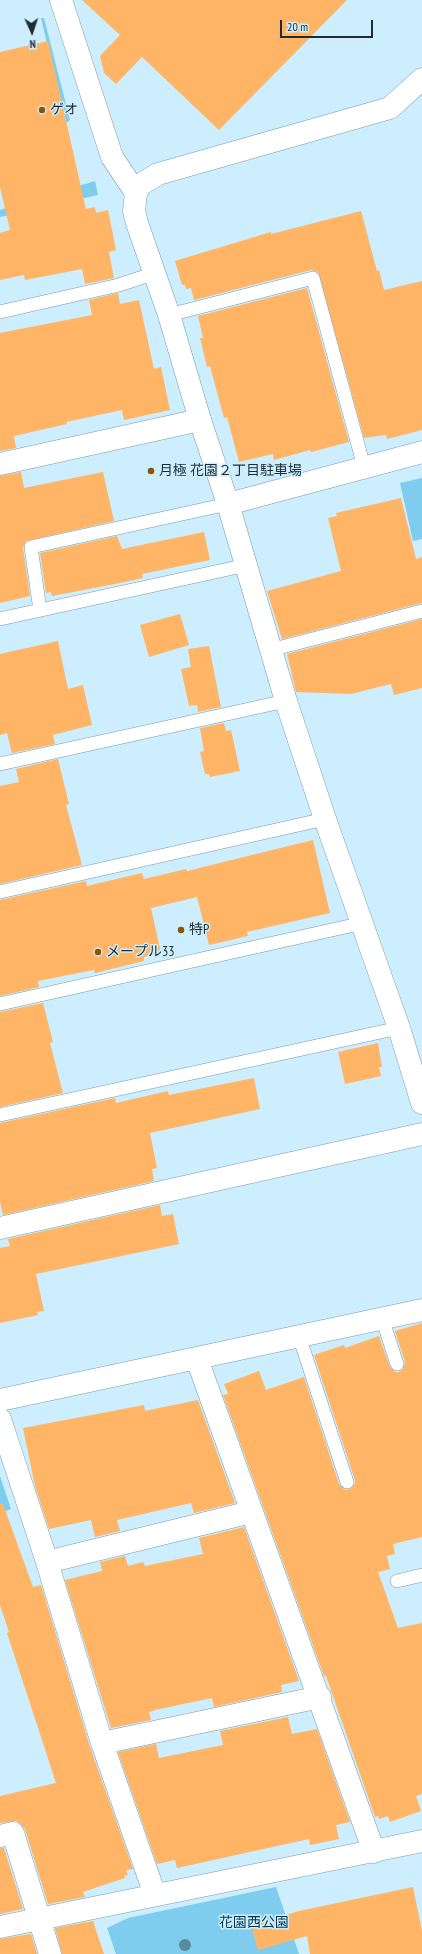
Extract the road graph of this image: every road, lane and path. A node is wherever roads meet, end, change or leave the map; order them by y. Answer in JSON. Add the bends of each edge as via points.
{"nodes":[{"id":1,"x":61,"y":0,"type":"edge"},
{"id":2,"x":422,"y":79,"type":"edge"},
{"id":3,"x":136,"y":193,"type":"junction"},
{"id":4,"x":155,"y":273,"type":"junction"},
{"id":5,"x":0,"y":312,"type":"edge"},
{"id":6,"x":169,"y":315,"type":"junction"},
{"id":7,"x":200,"y":420,"type":"junction"},
{"id":8,"x":422,"y":452,"type":"edge"},
{"id":9,"x":0,"y":464,"type":"edge"},
{"id":10,"x":364,"y":467,"type":"junction"},
{"id":11,"x":228,"y":504,"type":"junction"},
{"id":12,"x":247,"y":565,"type":"junction"},
{"id":13,"x":40,"y":610,"type":"junction"},
{"id":14,"x":422,"y":611,"type":"edge"},
{"id":15,"x":0,"y":619,"type":"edge"},
{"id":16,"x":270,"y":650,"type":"junction"},
{"id":17,"x":286,"y":701,"type":"junction"},
{"id":18,"x":0,"y":764,"type":"edge"},
{"id":19,"x":325,"y":819,"type":"junction"},
{"id":20,"x":0,"y":892,"type":"edge"},
{"id":21,"x":362,"y":923,"type":"junction"},
{"id":22,"x":0,"y":1004,"type":"edge"},
{"id":23,"x":399,"y":1028,"type":"junction"},
{"id":24,"x":422,"y":1103,"type":"edge"},
{"id":25,"x":0,"y":1116,"type":"edge"},
{"id":26,"x":422,"y":1134,"type":"edge"},
{"id":27,"x":0,"y":1228,"type":"edge"},
{"id":28,"x":422,"y":1310,"type":"edge"},
{"id":29,"x":382,"y":1318,"type":"junction"},
{"id":30,"x":299,"y":1336,"type":"junction"},
{"id":31,"x":197,"y":1359,"type":"junction"},
{"id":32,"x":397,"y":1364,"type":"dead end"},
{"id":33,"x":0,"y":1400,"type":"edge"},
{"id":34,"x":0,"y":1419,"type":"edge"},
{"id":35,"x":347,"y":1482,"type":"dead end"},
{"id":36,"x":251,"y":1512,"type":"junction"},
{"id":37,"x":47,"y":1562,"type":"junction"},
{"id":38,"x":422,"y":1575,"type":"edge"},
{"id":39,"x":397,"y":1580,"type":"dead end"},
{"id":40,"x":320,"y":1697,"type":"junction"},
{"id":41,"x":102,"y":1743,"type":"junction"},
{"id":42,"x":0,"y":1836,"type":"edge"},
{"id":43,"x":422,"y":1841,"type":"edge"},
{"id":44,"x":374,"y":1852,"type":"junction"},
{"id":45,"x":155,"y":1895,"type":"junction"},
{"id":46,"x":38,"y":1918,"type":"junction"},
{"id":47,"x":0,"y":1927,"type":"edge"},
{"id":48,"x":50,"y":1954,"type":"edge"}],
"edges":[{"from":1,"to":3,"type":"street","via":[[112,157]]},
{"from":2,"to":3,"type":"street","via":[[390,108],[158,174],[140,185]]},
{"from":3,"to":4,"type":"street","via":[[134,211]]},
{"from":4,"to":5,"type":"lane","via":[[119,285]]},
{"from":4,"to":6,"type":"street"},
{"from":6,"to":7,"type":"street"},
{"from":6,"to":10,"type":"lane","via":[[313,278]]},
{"from":7,"to":9,"type":"street"},
{"from":7,"to":11,"type":"street"},
{"from":8,"to":10,"type":"street"},
{"from":10,"to":11,"type":"street"},
{"from":11,"to":12,"type":"street"},
{"from":11,"to":13,"type":"lane","via":[[30,547]]},
{"from":12,"to":13,"type":"lane"},
{"from":12,"to":16,"type":"street"},
{"from":13,"to":15,"type":"lane"},
{"from":14,"to":16,"type":"lane"},
{"from":16,"to":17,"type":"street"},
{"from":17,"to":18,"type":"lane"},
{"from":17,"to":19,"type":"street"},
{"from":19,"to":20,"type":"lane"},
{"from":19,"to":21,"type":"street"},
{"from":21,"to":22,"type":"lane"},
{"from":21,"to":23,"type":"street"},
{"from":23,"to":24,"type":"street"},
{"from":23,"to":25,"type":"lane"},
{"from":26,"to":27,"type":"street"},
{"from":28,"to":29,"type":"street"},
{"from":29,"to":30,"type":"street"},
{"from":29,"to":32,"type":"lane"},
{"from":30,"to":31,"type":"street"},
{"from":30,"to":35,"type":"lane"},
{"from":31,"to":33,"type":"street"},
{"from":31,"to":36,"type":"street"},
{"from":34,"to":37,"type":"street"},
{"from":36,"to":37,"type":"street"},
{"from":36,"to":40,"type":"street"},
{"from":37,"to":41,"type":"street"},
{"from":38,"to":39,"type":"lane"},
{"from":40,"to":41,"type":"street"},
{"from":40,"to":44,"type":"street"},
{"from":41,"to":45,"type":"street"},
{"from":42,"to":46,"type":"street","via":[[13,1833]]},
{"from":43,"to":44,"type":"street"},
{"from":44,"to":45,"type":"street"},
{"from":45,"to":46,"type":"street"},
{"from":46,"to":47,"type":"street"},
{"from":46,"to":48,"type":"street"}]}
